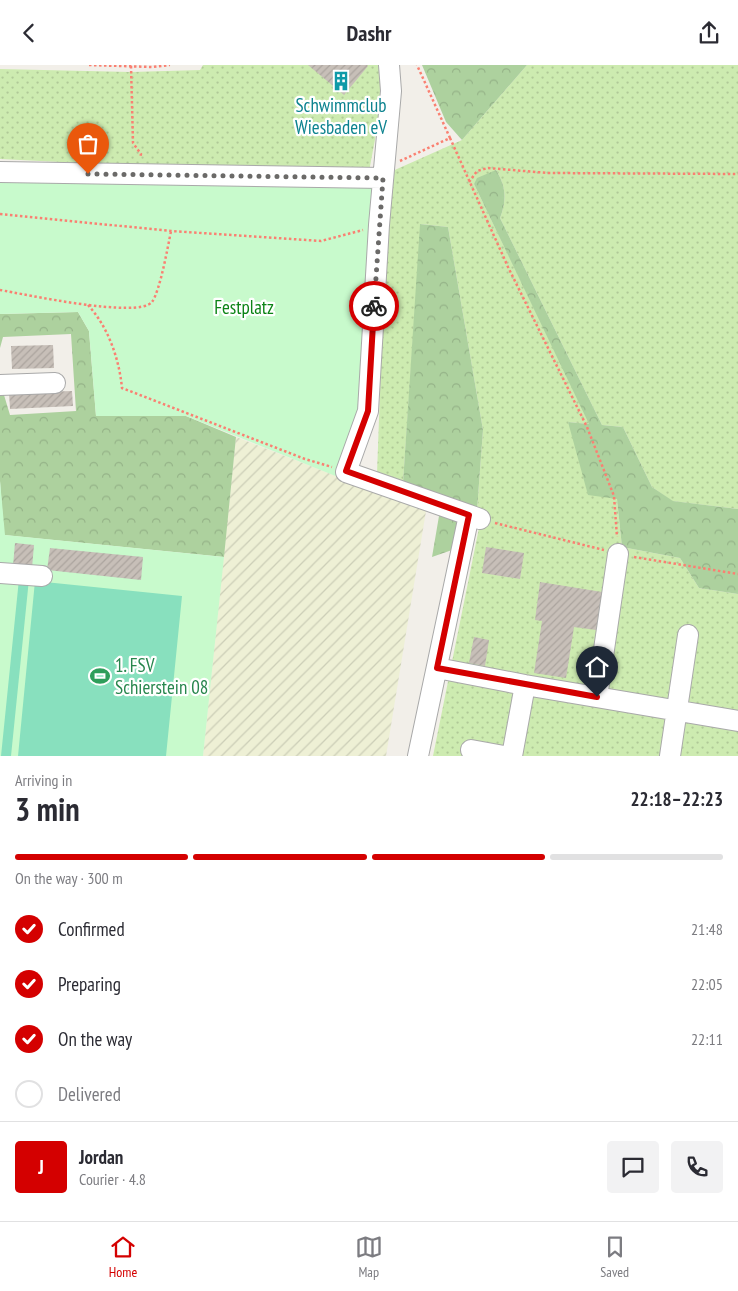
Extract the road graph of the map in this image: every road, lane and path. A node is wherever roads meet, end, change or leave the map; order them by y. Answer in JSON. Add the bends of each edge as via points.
{"nodes":[{"id":1,"x":88,"y":65,"type":"edge"},
{"id":2,"x":121,"y":65,"type":"edge"},
{"id":3,"x":170,"y":65,"type":"edge"},
{"id":4,"x":389,"y":65,"type":"edge"},
{"id":5,"x":416,"y":65,"type":"edge"},
{"id":6,"x":131,"y":66,"type":"junction"},
{"id":7,"x":450,"y":138,"type":"junction"},
{"id":8,"x":140,"y":160,"type":"dead end"},
{"id":9,"x":0,"y":172,"type":"edge"},
{"id":10,"x":383,"y":173,"type":"junction"},
{"id":11,"x":738,"y":174,"type":"edge"},
{"id":12,"x":469,"y":182,"type":"junction"},
{"id":13,"x":0,"y":214,"type":"edge"},
{"id":14,"x":379,"y":225,"type":"junction"},
{"id":15,"x":171,"y":231,"type":"junction"},
{"id":16,"x":0,"y":290,"type":"edge"},
{"id":17,"x":88,"y":305,"type":"junction"},
{"id":18,"x":55,"y":383,"type":"dead end"},
{"id":19,"x":0,"y":385,"type":"edge"},
{"id":20,"x":346,"y":471,"type":"junction"},
{"id":21,"x":618,"y":554,"type":"joint"},
{"id":22,"x":0,"y":573,"type":"edge"},
{"id":23,"x":42,"y":576,"type":"dead end"},
{"id":24,"x":688,"y":635,"type":"dead end"},
{"id":25,"x":437,"y":668,"type":"junction"},
{"id":26,"x":525,"y":685,"type":"junction"},
{"id":27,"x":597,"y":697,"type":"junction"},
{"id":28,"x":678,"y":710,"type":"junction"},
{"id":29,"x":738,"y":721,"type":"edge"},
{"id":30,"x":471,"y":750,"type":"dead end"},
{"id":31,"x":418,"y":756,"type":"edge"},
{"id":32,"x":504,"y":756,"type":"edge"},
{"id":33,"x":512,"y":756,"type":"edge"},
{"id":34,"x":670,"y":756,"type":"edge"}],
"edges":[{"from":1,"to":2,"type":"path"},
{"from":2,"to":6,"type":"path"},
{"from":3,"to":6,"type":"path"},
{"from":4,"to":10,"type":"street","via":[[391,91]]},
{"from":5,"to":7,"type":"path"},
{"from":6,"to":8,"type":"path","via":[[133,143]]},
{"from":7,"to":10,"type":"path"},
{"from":7,"to":12,"type":"path"},
{"from":9,"to":10,"type":"street"},
{"from":10,"to":14,"type":"street"},
{"from":11,"to":12,"type":"path","via":[[548,173],[488,168],[477,171]]},
{"from":12,"to":21,"type":"path","via":[[587,427],[614,496]]},
{"from":13,"to":15,"type":"path"},
{"from":14,"to":15,"type":"path","via":[[321,241]]},
{"from":14,"to":20,"type":"street","via":[[368,411]]},
{"from":15,"to":17,"type":"path","via":[[152,302],[133,309]]},
{"from":16,"to":17,"type":"path"},
{"from":17,"to":20,"type":"path","via":[[102,320],[120,370],[122,388],[305,459]]},
{"from":18,"to":19,"type":"street"},
{"from":20,"to":25,"type":"street","via":[[475,517]]},
{"from":21,"to":27,"type":"street"},
{"from":22,"to":23,"type":"street"},
{"from":24,"to":28,"type":"street"},
{"from":25,"to":26,"type":"street"},
{"from":25,"to":31,"type":"street"},
{"from":26,"to":27,"type":"street"},
{"from":26,"to":33,"type":"street"},
{"from":27,"to":28,"type":"street"},
{"from":28,"to":29,"type":"street"},
{"from":28,"to":34,"type":"street"},
{"from":30,"to":32,"type":"street"}]}
